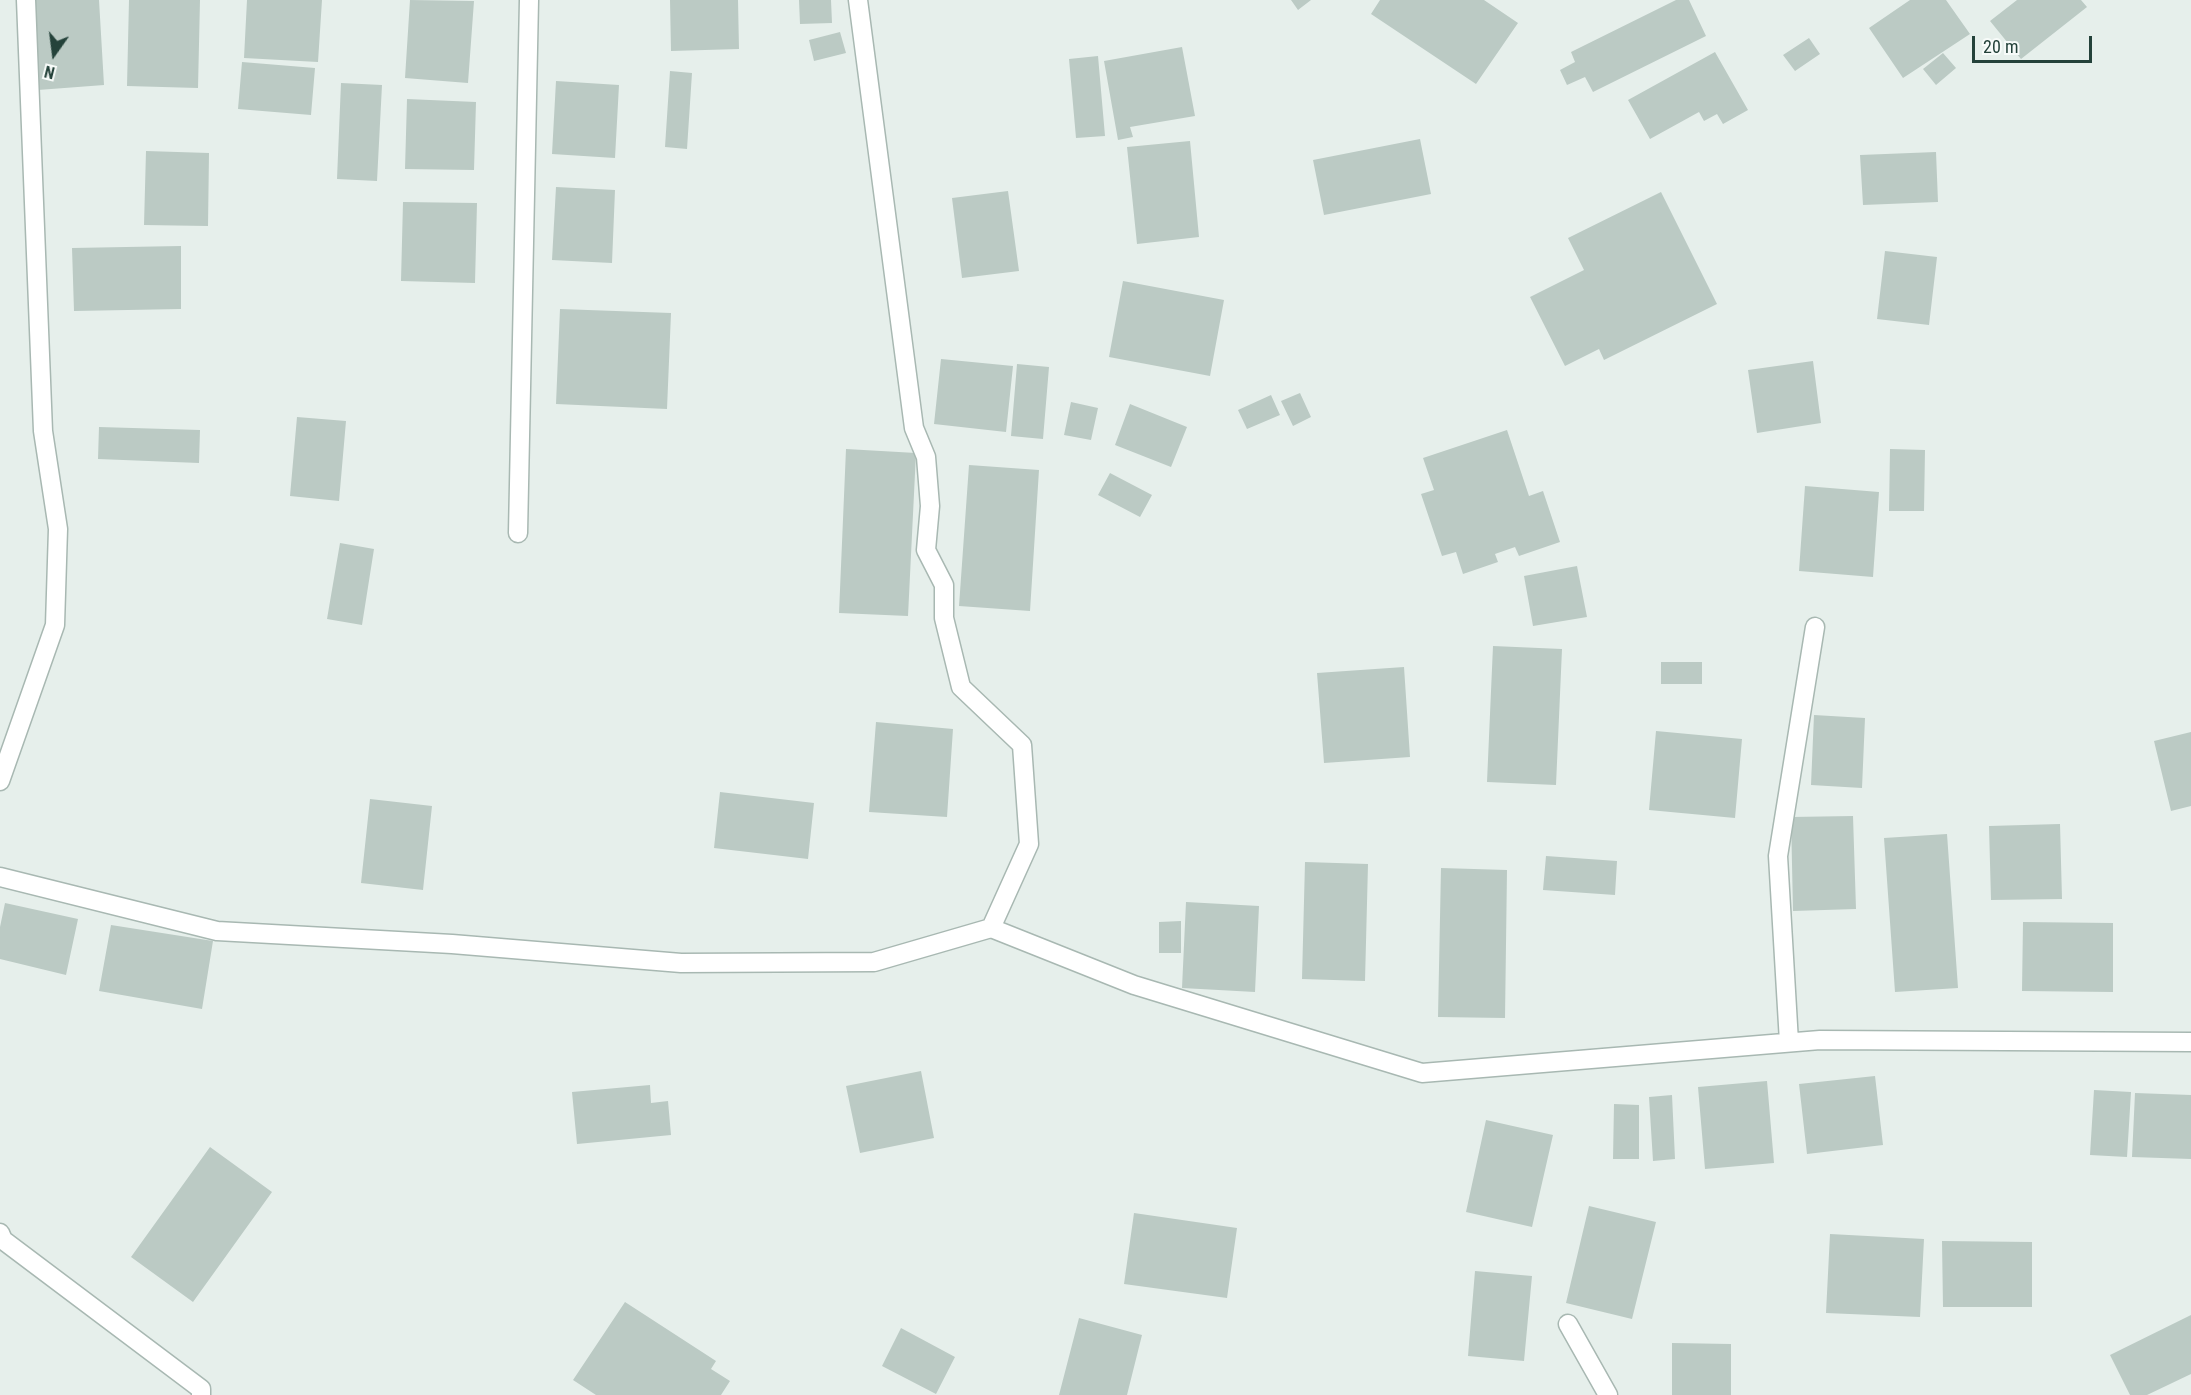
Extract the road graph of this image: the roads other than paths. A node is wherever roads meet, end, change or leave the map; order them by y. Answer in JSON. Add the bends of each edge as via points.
{"nodes":[{"id":1,"x":26,"y":0,"type":"edge"},
{"id":2,"x":529,"y":0,"type":"edge"},
{"id":3,"x":858,"y":0,"type":"edge"},
{"id":4,"x":518,"y":533,"type":"dead end"},
{"id":5,"x":1815,"y":627,"type":"dead end"},
{"id":6,"x":0,"y":781,"type":"edge"},
{"id":7,"x":0,"y":877,"type":"edge"},
{"id":8,"x":991,"y":928,"type":"junction"},
{"id":9,"x":1789,"y":1042,"type":"junction"},
{"id":10,"x":2191,"y":1042,"type":"edge"},
{"id":11,"x":0,"y":1233,"type":"edge"},
{"id":12,"x":1568,"y":1324,"type":"dead end"},
{"id":13,"x":201,"y":1395,"type":"edge"},
{"id":14,"x":1608,"y":1395,"type":"edge"}],
"edges":[{"from":1,"to":6,"type":"street","via":[[43,430],[58,529],[56,625]]},
{"from":2,"to":4,"type":"street"},
{"from":3,"to":8,"type":"street","via":[[914,428],[926,457],[930,506],[926,550],[944,585],[945,618],[961,687],[1022,745],[1029,844]]},
{"from":5,"to":9,"type":"street","via":[[1778,856]]},
{"from":7,"to":8,"type":"street","via":[[217,931],[452,944],[681,963],[874,962]]},
{"from":8,"to":9,"type":"street","via":[[1134,985],[1422,1073]]},
{"from":9,"to":10,"type":"street"},
{"from":11,"to":13,"type":"street","via":[[3,1240],[201,1389]]},
{"from":12,"to":14,"type":"street"}]}
